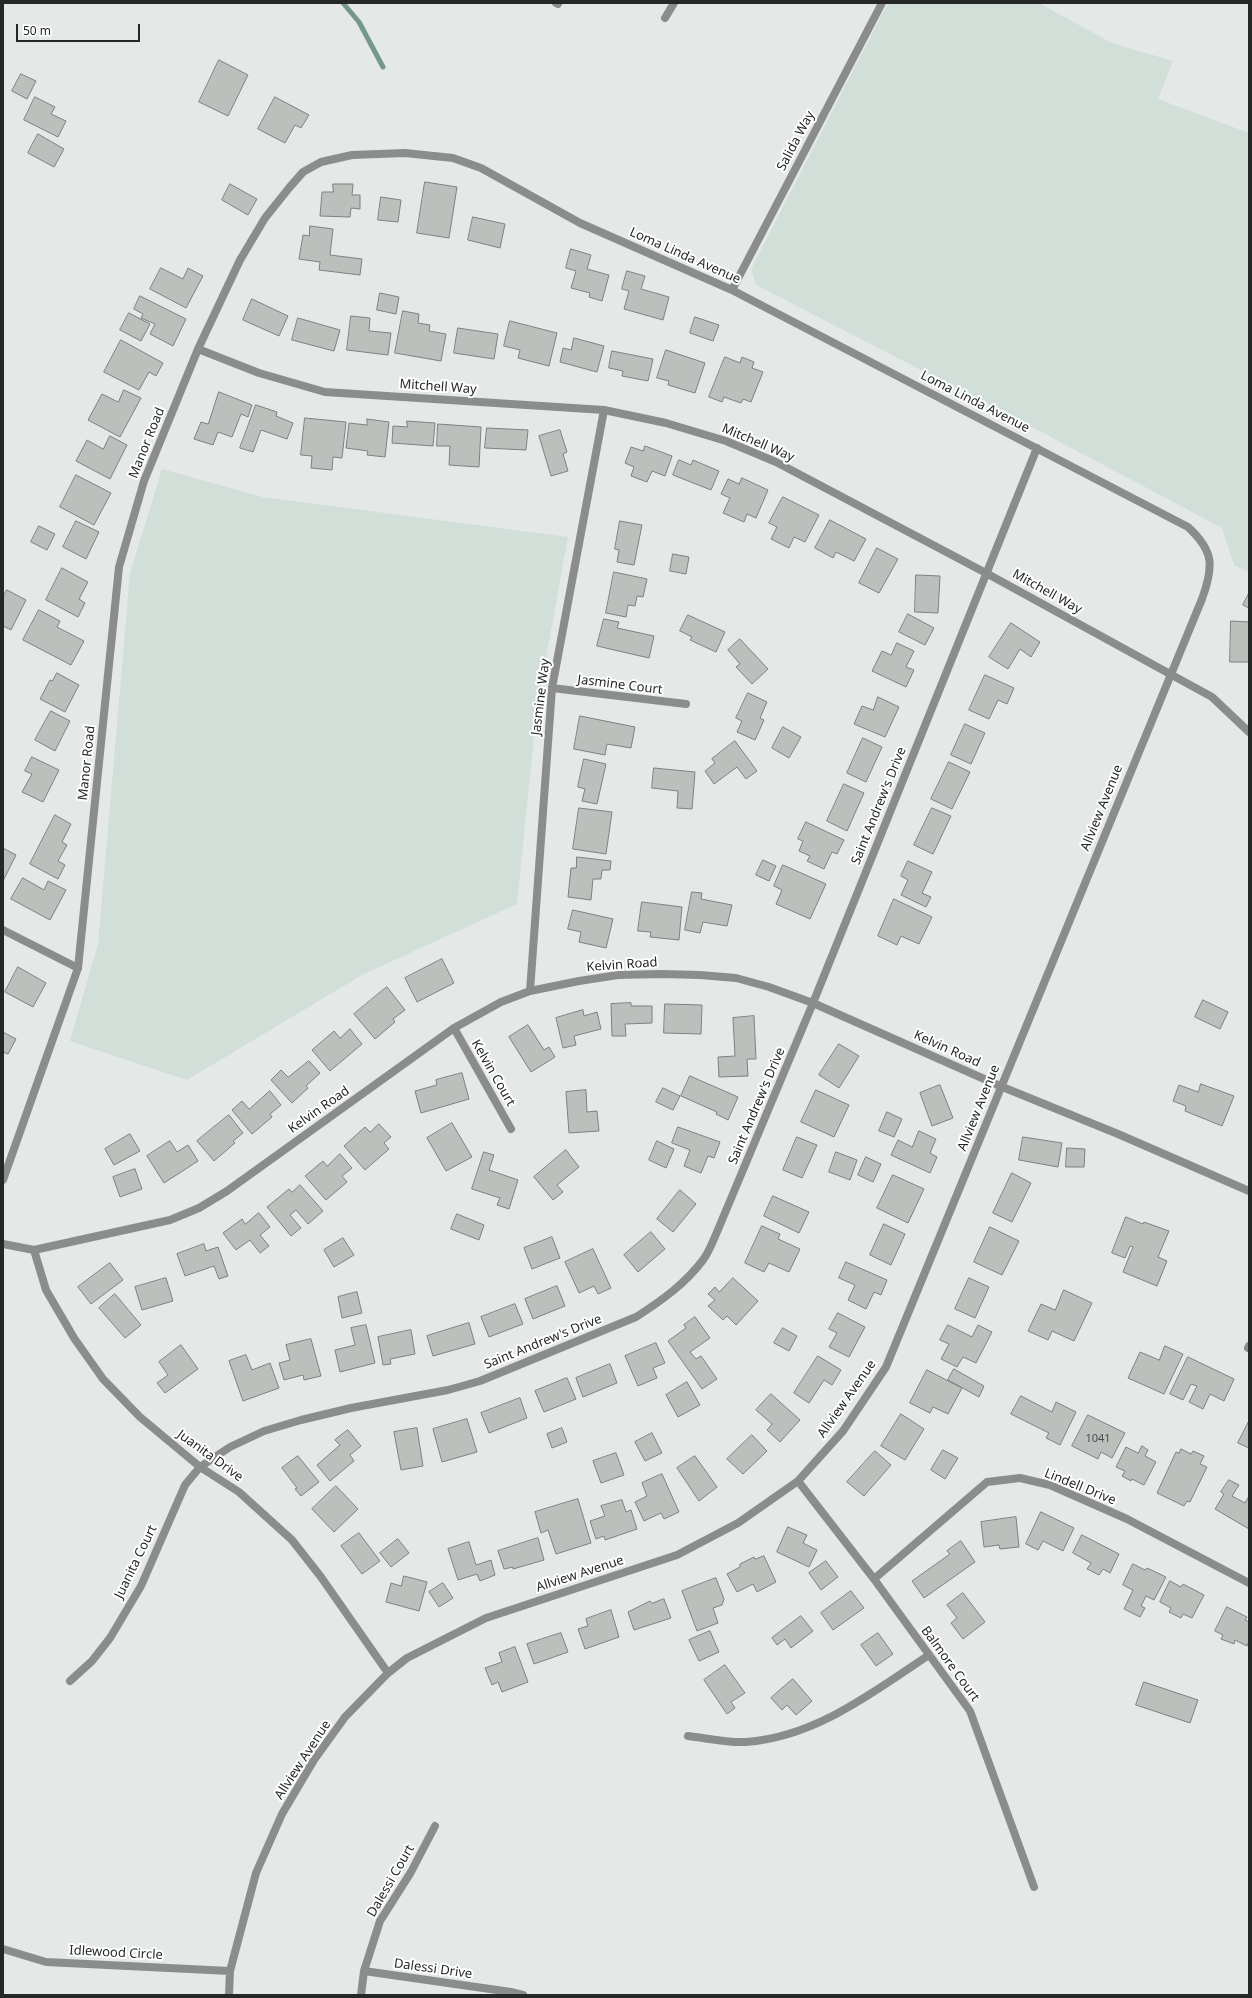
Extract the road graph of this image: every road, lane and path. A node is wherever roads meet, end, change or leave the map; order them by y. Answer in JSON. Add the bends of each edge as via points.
{"nodes":[{"id":1,"x":674,"y":3,"type":"edge"},
{"id":2,"x":882,"y":3,"type":"edge"},
{"id":3,"x":665,"y":18,"type":"dead end"},
{"id":4,"x":732,"y":290,"type":"junction"},
{"id":5,"x":198,"y":349,"type":"junction"},
{"id":6,"x":604,"y":410,"type":"junction"},
{"id":7,"x":1038,"y":448,"type":"junction"},
{"id":8,"x":1210,"y":561,"type":"joint"},
{"id":9,"x":986,"y":573,"type":"junction"},
{"id":10,"x":1170,"y":673,"type":"junction"},
{"id":11,"x":552,"y":688,"type":"junction"},
{"id":12,"x":686,"y":704,"type":"dead end"},
{"id":13,"x":1249,"y":732,"type":"edge"},
{"id":14,"x":3,"y":930,"type":"edge"},
{"id":15,"x":78,"y":968,"type":"junction"},
{"id":16,"x":530,"y":991,"type":"junction"},
{"id":17,"x":813,"y":1003,"type":"junction"},
{"id":18,"x":454,"y":1028,"type":"junction"},
{"id":19,"x":1000,"y":1086,"type":"junction"},
{"id":20,"x":511,"y":1129,"type":"dead end"},
{"id":21,"x":3,"y":1180,"type":"edge"},
{"id":22,"x":1249,"y":1191,"type":"edge"},
{"id":23,"x":3,"y":1244,"type":"edge"},
{"id":24,"x":34,"y":1250,"type":"junction"},
{"id":25,"x":200,"y":1467,"type":"junction"},
{"id":26,"x":798,"y":1481,"type":"junction"},
{"id":27,"x":874,"y":1579,"type":"junction"},
{"id":28,"x":1249,"y":1583,"type":"edge"},
{"id":29,"x":929,"y":1655,"type":"junction"},
{"id":30,"x":388,"y":1673,"type":"junction"},
{"id":31,"x":70,"y":1681,"type":"dead end"},
{"id":32,"x":688,"y":1736,"type":"dead end"},
{"id":33,"x":435,"y":1826,"type":"dead end"},
{"id":34,"x":1034,"y":1887,"type":"dead end"},
{"id":35,"x":3,"y":1949,"type":"edge"},
{"id":36,"x":230,"y":1971,"type":"junction"},
{"id":37,"x":364,"y":1971,"type":"junction"},
{"id":38,"x":229,"y":1995,"type":"edge"},
{"id":39,"x":361,"y":1995,"type":"edge"},
{"id":40,"x":523,"y":1995,"type":"edge"}],
"edges":[{"from":1,"to":3,"type":"street"},
{"from":2,"to":4,"type":"street","name":"Salida Way"},
{"from":4,"to":5,"type":"street","name":"Loma Linda Avenue","via":[[580,222],[481,168],[453,158],[406,153],[352,155],[321,162],[303,172],[265,218],[240,260]]},
{"from":4,"to":7,"type":"street","name":"Loma Linda Avenue"},
{"from":5,"to":6,"type":"street","name":"Mitchell Way","via":[[259,373],[325,392]]},
{"from":5,"to":15,"type":"street","name":"Manor Road","via":[[144,481],[119,567]]},
{"from":6,"to":9,"type":"street","name":"Mitchell Way","via":[[674,425],[726,441],[769,459]]},
{"from":6,"to":11,"type":"street","name":"Jasmine Way"},
{"from":7,"to":8,"type":"street","name":"Loma Linda Avenue","via":[[1188,526],[1202,540]]},
{"from":7,"to":9,"type":"street","name":"Saint Andrew's Drive"},
{"from":8,"to":10,"type":"street","name":"Allview Avenue","via":[[1208,581]]},
{"from":9,"to":10,"type":"street","name":"Mitchell Way"},
{"from":9,"to":17,"type":"street","name":"Saint Andrew's Drive"},
{"from":10,"to":13,"type":"street","name":"Mitchell Way","via":[[1212,697]]},
{"from":10,"to":19,"type":"street","name":"Allview Avenue"},
{"from":11,"to":12,"type":"street","name":"Jasmine Court"},
{"from":11,"to":16,"type":"street","name":"Jasmine Way"},
{"from":14,"to":15,"type":"street"},
{"from":15,"to":21,"type":"street","name":"Manor Road"},
{"from":16,"to":17,"type":"street","name":"Kelvin Road","via":[[618,975],[700,974],[736,978]]},
{"from":16,"to":18,"type":"street","name":"Kelvin Road","via":[[501,1002]]},
{"from":17,"to":19,"type":"street","name":"Kelvin Road"},
{"from":17,"to":25,"type":"street","name":"Saint Andrew's Drive","via":[[704,1259],[687,1280],[658,1303],[636,1317],[480,1381],[448,1390],[351,1408],[264,1431],[230,1447]]},
{"from":18,"to":20,"type":"street","name":"Kelvin Court"},
{"from":18,"to":24,"type":"street","name":"Kelvin Road","via":[[227,1191],[199,1208],[170,1220]]},
{"from":19,"to":22,"type":"street","name":"Kelvin Road"},
{"from":19,"to":26,"type":"street","name":"Allview Avenue","via":[[886,1367],[843,1431]]},
{"from":23,"to":24,"type":"street","name":"Kelvin Road"},
{"from":24,"to":25,"type":"street","name":"Juanita Drive","via":[[46,1290],[74,1338],[103,1379],[140,1417]]},
{"from":25,"to":30,"type":"street","name":"Juanita Drive","via":[[239,1492],[292,1540]]},
{"from":25,"to":31,"type":"street","name":"Juanita Court","via":[[185,1485],[141,1586],[114,1631],[92,1661]]},
{"from":26,"to":27,"type":"street","name":"Balmore Court"},
{"from":26,"to":30,"type":"street","name":"Allview Avenue","via":[[738,1523],[677,1555],[486,1618],[407,1658]]},
{"from":27,"to":28,"type":"street","name":"Lindell Drive","via":[[987,1482],[1020,1478],[1050,1485],[1127,1519]]},
{"from":27,"to":29,"type":"street","name":"Balmore Court"},
{"from":29,"to":32,"type":"street","via":[[843,1712],[780,1736],[745,1742]]},
{"from":29,"to":34,"type":"street","name":"Balmore Court","via":[[970,1711]]},
{"from":30,"to":36,"type":"street","name":"Allview Avenue","via":[[345,1717],[314,1760],[282,1814],[256,1873]]},
{"from":33,"to":37,"type":"street","name":"Dalessi Court","via":[[411,1872],[380,1921]]},
{"from":35,"to":36,"type":"street","name":"Idlewood Circle","via":[[46,1962]]},
{"from":36,"to":38,"type":"street","name":"Allview Avenue"},
{"from":37,"to":39,"type":"street"},
{"from":37,"to":40,"type":"street","name":"Dalessi Drive"}]}
